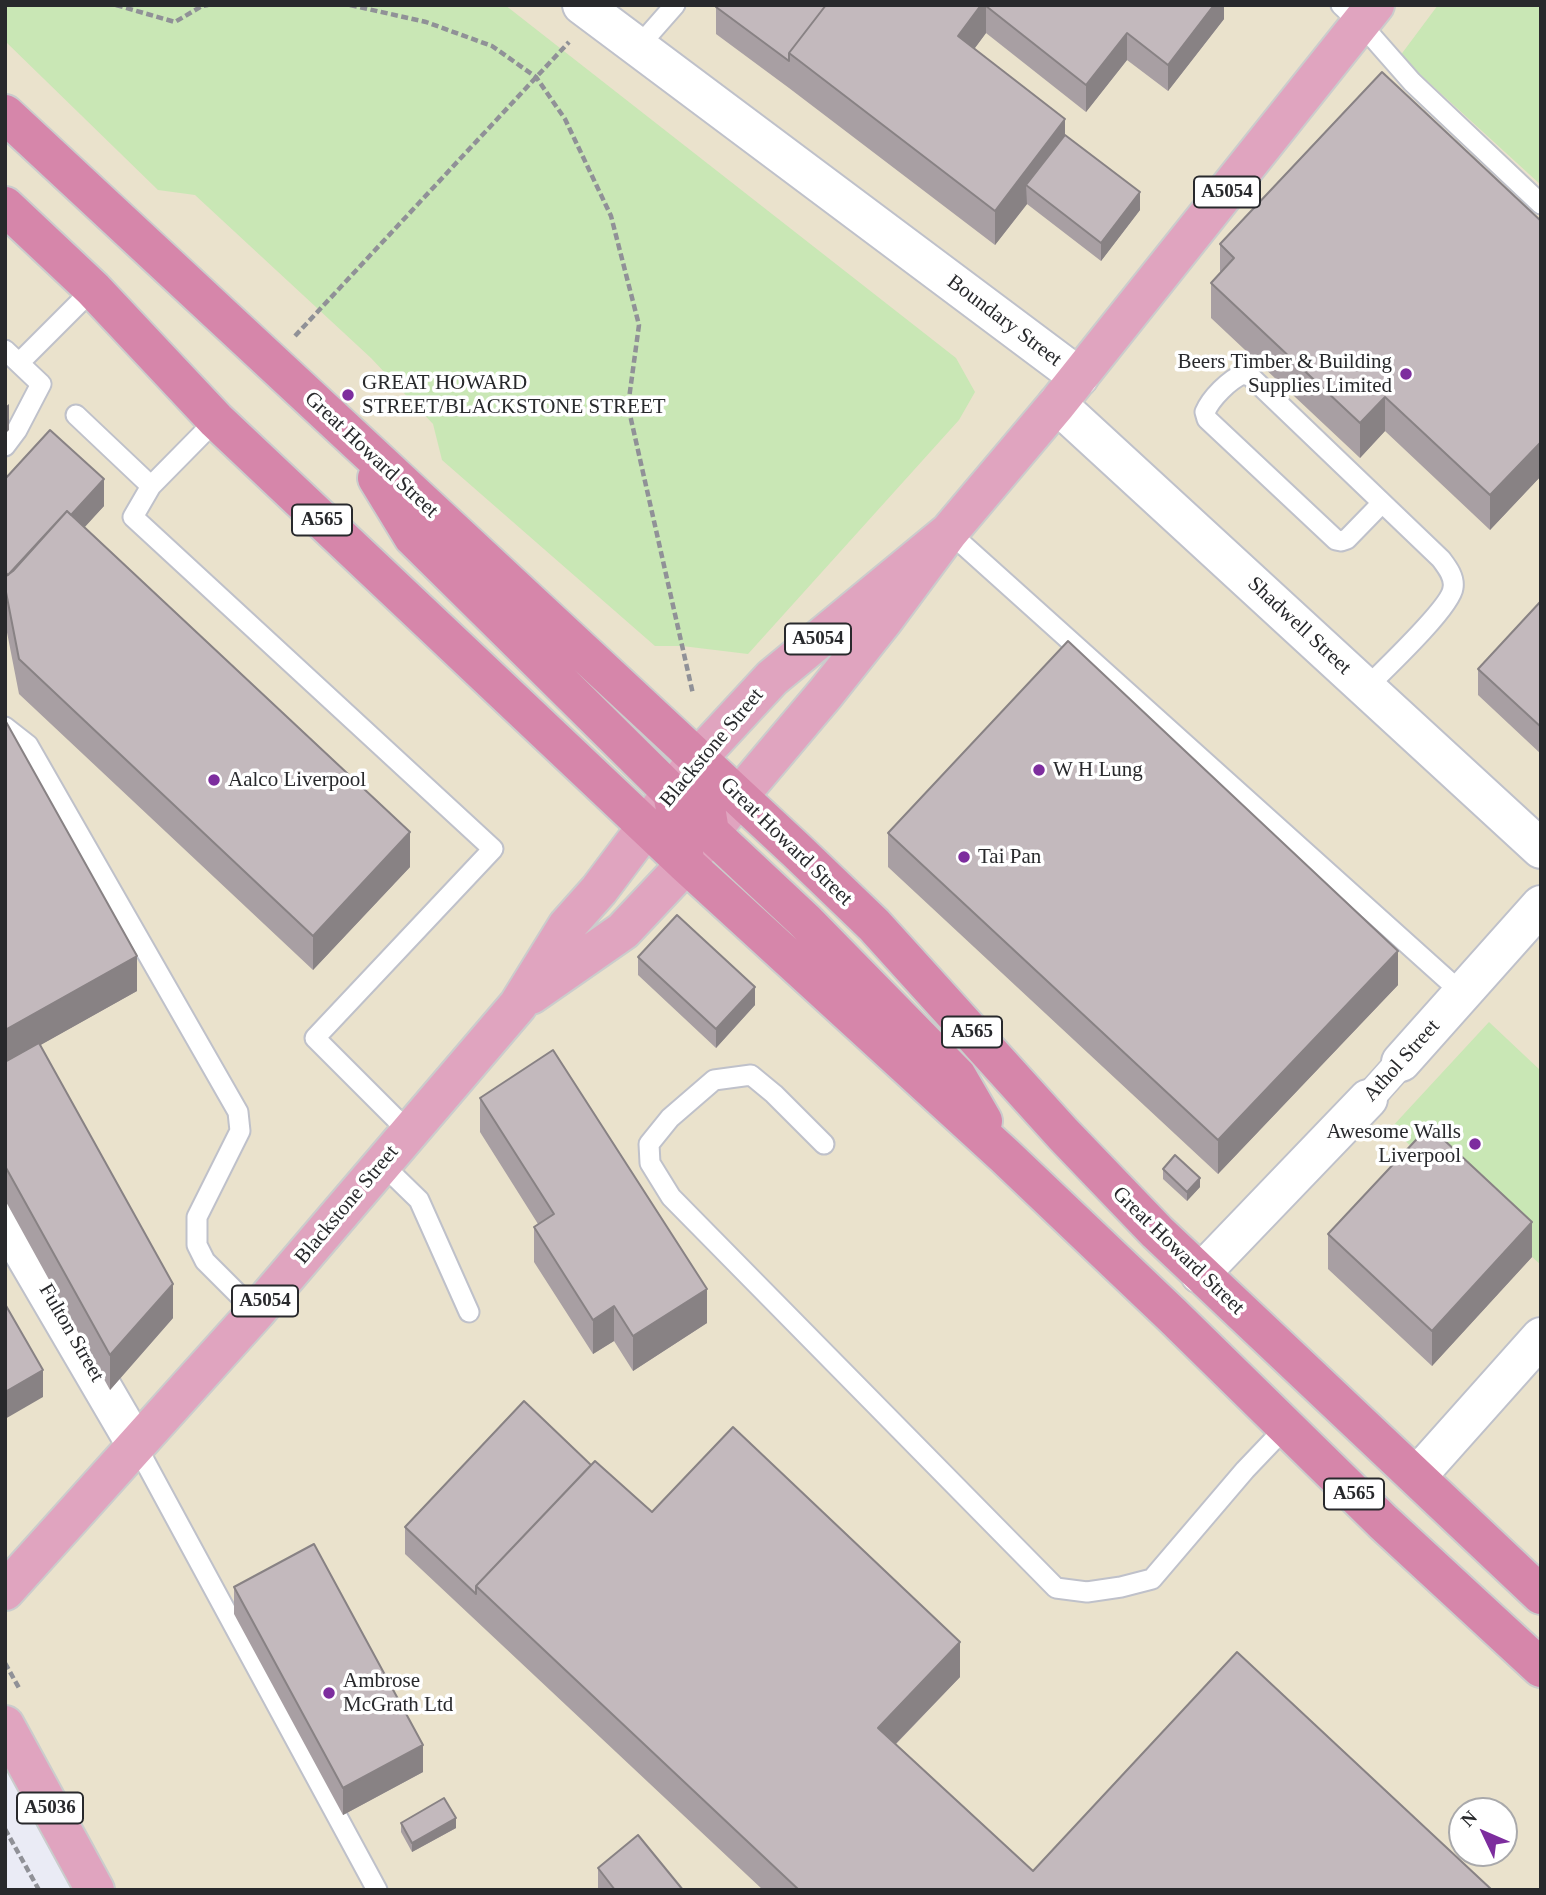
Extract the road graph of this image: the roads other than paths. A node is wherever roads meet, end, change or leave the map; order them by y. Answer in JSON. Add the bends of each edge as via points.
{"nodes":[{"id":1,"x":675,"y":5,"type":"edge"},
{"id":2,"x":1359,"y":11,"type":"edge"},
{"id":3,"x":577,"y":22,"type":"edge"},
{"id":4,"x":638,"y":47,"type":"junction"},
{"id":5,"x":5,"y":114,"type":"edge"},
{"id":6,"x":1541,"y":204,"type":"edge"},
{"id":7,"x":5,"y":206,"type":"edge"},
{"id":8,"x":93,"y":289,"type":"junction"},
{"id":9,"x":12,"y":357,"type":"edge"},
{"id":10,"x":1068,"y":391,"type":"junction"},
{"id":11,"x":76,"y":415,"type":"dead end"},
{"id":12,"x":216,"y":420,"type":"junction"},
{"id":13,"x":354,"y":439,"type":"junction"},
{"id":14,"x":5,"y":446,"type":"edge"},
{"id":15,"x":151,"y":486,"type":"junction"},
{"id":16,"x":1382,"y":503,"type":"junction"},
{"id":17,"x":949,"y":532,"type":"junction"},
{"id":18,"x":1366,"y":688,"type":"junction"},
{"id":19,"x":5,"y":727,"type":"edge"},
{"id":20,"x":698,"y":758,"type":"junction"},
{"id":21,"x":672,"y":793,"type":"junction"},
{"id":22,"x":739,"y":796,"type":"junction"},
{"id":23,"x":646,"y":827,"type":"junction"},
{"id":24,"x":710,"y":832,"type":"junction"},
{"id":25,"x":1541,"y":849,"type":"edge"},
{"id":26,"x":686,"y":864,"type":"junction"},
{"id":27,"x":1541,"y":905,"type":"edge"},
{"id":28,"x":1462,"y":993,"type":"junction"},
{"id":29,"x":518,"y":1004,"type":"junction"},
{"id":30,"x":1401,"y":1062,"type":"joint"},
{"id":31,"x":1368,"y":1100,"type":"joint"},
{"id":32,"x":409,"y":1132,"type":"junction"},
{"id":33,"x":824,"y":1144,"type":"dead end"},
{"id":34,"x":1005,"y":1156,"type":"junction"},
{"id":35,"x":382,"y":1164,"type":"junction"},
{"id":36,"x":5,"y":1221,"type":"edge"},
{"id":37,"x":1200,"y":1274,"type":"junction"},
{"id":38,"x":256,"y":1312,"type":"junction"},
{"id":39,"x":469,"y":1312,"type":"dead end"},
{"id":40,"x":1541,"y":1337,"type":"edge"},
{"id":41,"x":1286,"y":1427,"type":"junction"},
{"id":42,"x":136,"y":1445,"type":"junction"},
{"id":43,"x":1416,"y":1476,"type":"junction"},
{"id":44,"x":5,"y":1591,"type":"edge"},
{"id":45,"x":1541,"y":1595,"type":"edge"},
{"id":46,"x":1541,"y":1668,"type":"edge"},
{"id":47,"x":5,"y":1726,"type":"edge"},
{"id":48,"x":95,"y":1890,"type":"edge"},
{"id":49,"x":377,"y":1890,"type":"edge"}],
"edges":[{"from":1,"to":4,"type":"lane"},
{"from":2,"to":6,"type":"lane","via":[[1412,82]]},
{"from":2,"to":10,"type":"main road","name":"Boundary Street","number":"A5054"},
{"from":3,"to":4,"type":"street","name":"Boundary Street"},
{"from":4,"to":10,"type":"street","name":"Boundary Street"},
{"from":5,"to":13,"type":"highway","name":"Great Howard Street","number":"A565"},
{"from":7,"to":8,"type":"highway","number":"A565"},
{"from":8,"to":9,"type":"lane"},
{"from":8,"to":12,"type":"highway","number":"A565"},
{"from":9,"to":14,"type":"lane","via":[[41,384]]},
{"from":10,"to":17,"type":"main road","name":"Blackstone Street","number":"A5054"},
{"from":10,"to":18,"type":"street","name":"Shadwell Street"},
{"from":11,"to":15,"type":"lane"},
{"from":12,"to":15,"type":"lane"},
{"from":12,"to":23,"type":"highway","number":"A565"},
{"from":13,"to":20,"type":"highway","name":"Great Howard Street","number":"A565"},
{"from":13,"to":21,"type":"highway","via":[[413,537]]},
{"from":15,"to":32,"type":"lane","via":[[132,517],[493,849],[315,1038]]},
{"from":16,"to":16,"type":"lane","via":[[1347,539],[1336,540],[1207,419],[1208,405],[1235,377],[1250,376]]},
{"from":16,"to":18,"type":"lane","via":[[1441,559],[1451,573],[1453,589],[1442,610]]},
{"from":17,"to":20,"type":"main road","name":"Blackstone Street","number":"A5054","via":[[772,678]]},
{"from":17,"to":22,"type":"main road","name":"Blackstone Street","number":"A5054","via":[[825,694]]},
{"from":17,"to":28,"type":"lane"},
{"from":18,"to":25,"type":"street","name":"Shadwell Street"},
{"from":19,"to":38,"type":"lane","via":[[28,745],[238,1112],[240,1132],[197,1217],[197,1245],[205,1261]]},
{"from":20,"to":21,"type":"main road","name":"Blackstone Street","number":"A5054"},
{"from":20,"to":22,"type":"highway","name":"Great Howard Street","number":"A565"},
{"from":20,"to":24,"type":"highway"},
{"from":21,"to":23,"type":"main road","name":"Blackstone Street","number":"A5054"},
{"from":21,"to":26,"type":"highway"},
{"from":22,"to":24,"type":"main road","name":"Blackstone Street","number":"A5054"},
{"from":22,"to":37,"type":"highway","name":"Great Howard Street","number":"A565","via":[[874,925],[1113,1187]]},
{"from":23,"to":26,"type":"highway","number":"A565"},
{"from":23,"to":29,"type":"main road","name":"Blackstone Street","number":"A5054","via":[[567,926]]},
{"from":24,"to":26,"type":"main road","name":"Blackstone Street","number":"A5054"},
{"from":24,"to":34,"type":"highway","via":[[957,1076]]},
{"from":26,"to":29,"type":"main road","name":"Blackstone Street","number":"A5054","via":[[623,931]]},
{"from":26,"to":34,"type":"highway","number":"A565"},
{"from":27,"to":28,"type":"street","name":"Athol Street"},
{"from":28,"to":30,"type":"street","name":"Athol Street"},
{"from":29,"to":32,"type":"main road","name":"Blackstone Street","number":"A5054"},
{"from":30,"to":31,"type":"street","name":"Athol Street"},
{"from":31,"to":37,"type":"street","name":"Athol Street"},
{"from":32,"to":35,"type":"main road","name":"Blackstone Street","number":"A5054"},
{"from":33,"to":41,"type":"lane","via":[[751,1075],[714,1080],[670,1118],[649,1144],[650,1163],[671,1196],[1056,1588],[1087,1592],[1152,1579]]},
{"from":34,"to":41,"type":"highway","number":"A565"},
{"from":35,"to":38,"type":"main road","name":"Blackstone Street","number":"A5054"},
{"from":35,"to":39,"type":"lane","via":[[419,1200]]},
{"from":36,"to":42,"type":"street","name":"Fulton Street"},
{"from":37,"to":43,"type":"highway","name":"Great Howard Street","number":"A565"},
{"from":38,"to":42,"type":"main road","name":"Blackstone Street","number":"A5054"},
{"from":40,"to":43,"type":"street"},
{"from":41,"to":46,"type":"highway","number":"A565"},
{"from":42,"to":44,"type":"main road","name":"Blackstone Street","number":"A5054"},
{"from":42,"to":49,"type":"lane"},
{"from":43,"to":45,"type":"highway","name":"Great Howard Street","number":"A565"},
{"from":47,"to":48,"type":"main road","number":"A5036"}]}
